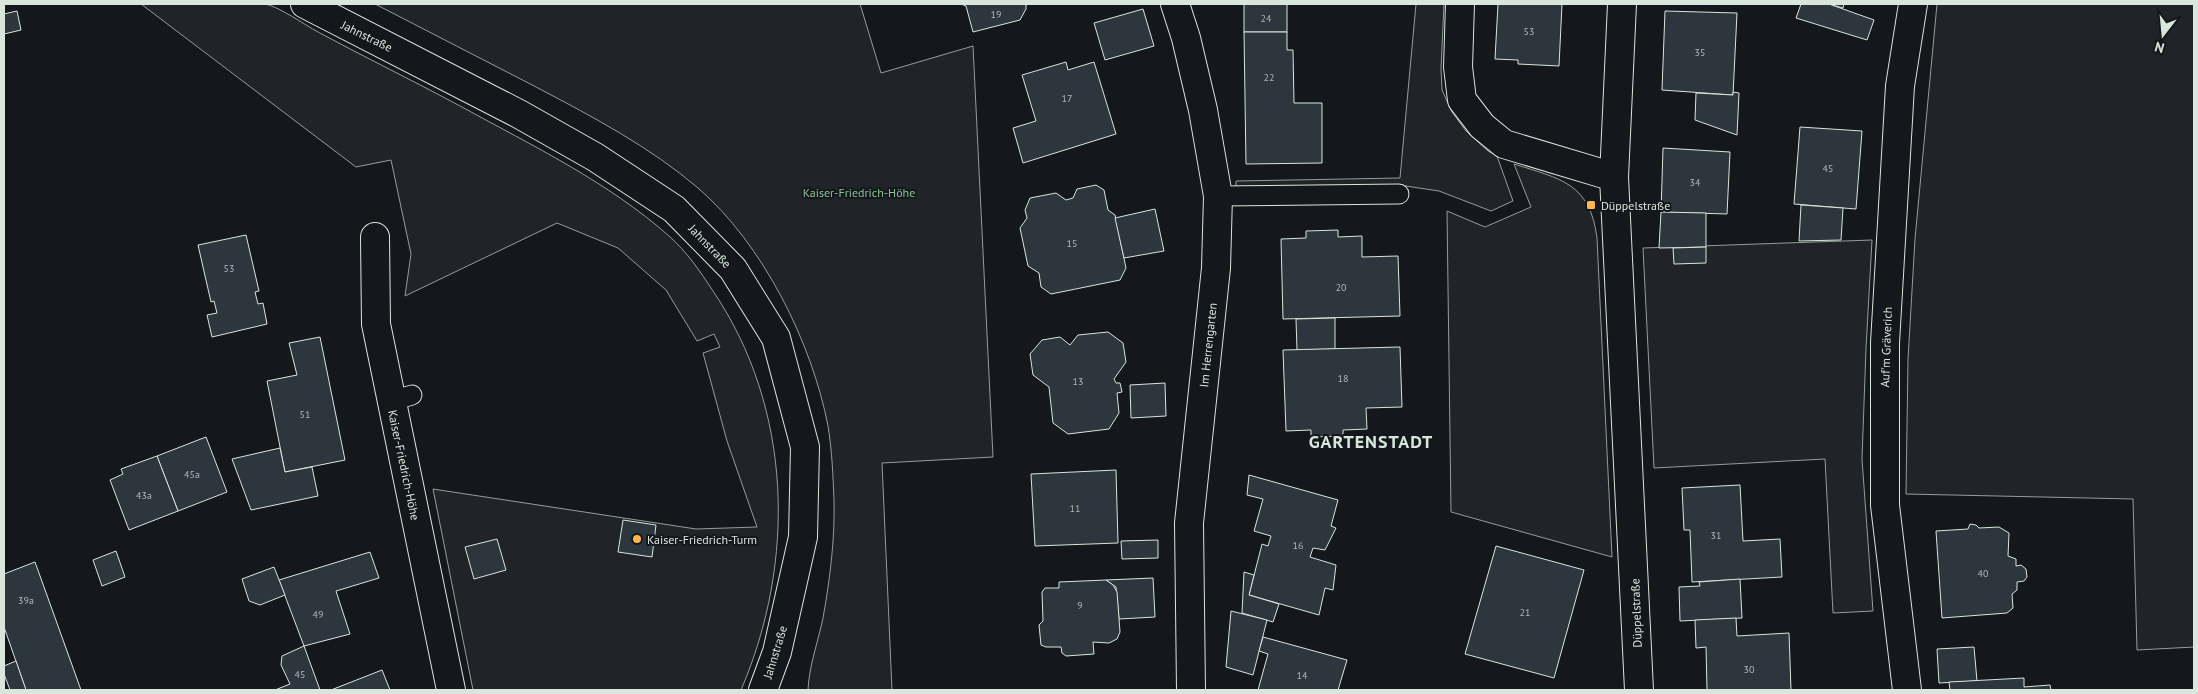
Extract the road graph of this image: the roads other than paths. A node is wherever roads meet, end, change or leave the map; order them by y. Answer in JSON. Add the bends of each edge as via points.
{"nodes":[{"id":1,"x":305,"y":4,"type":"edge"},
{"id":2,"x":1175,"y":4,"type":"edge"},
{"id":3,"x":1460,"y":4,"type":"edge"},
{"id":4,"x":1622,"y":4,"type":"edge"},
{"id":5,"x":1913,"y":4,"type":"edge"},
{"id":6,"x":1614,"y":176,"type":"junction"},
{"id":7,"x":1399,"y":194,"type":"dead end"},
{"id":8,"x":1218,"y":196,"type":"junction"},
{"id":9,"x":375,"y":237,"type":"dead end"},
{"id":10,"x":778,"y":652,"type":"junction"},
{"id":11,"x":452,"y":690,"type":"edge"},
{"id":12,"x":763,"y":690,"type":"edge"},
{"id":13,"x":784,"y":690,"type":"edge"},
{"id":14,"x":1191,"y":690,"type":"edge"},
{"id":15,"x":1640,"y":690,"type":"edge"},
{"id":16,"x":1907,"y":690,"type":"edge"}],
"edges":[{"from":1,"to":10,"type":"street","name":"Jahnstraße","via":[[519,114],[595,157],[674,208],[733,269],[776,338],[805,447],[803,537]]},
{"from":2,"to":8,"type":"street","name":"Im Herrengarten","via":[[1203,110]]},
{"from":3,"to":6,"type":"street","via":[[1458,67],[1462,100],[1482,126],[1504,144]]},
{"from":4,"to":6,"type":"street","name":"Düppelstraße"},
{"from":5,"to":16,"type":"street","name":"Auf'm Gräverich","via":[[1900,86],[1885,343],[1885,505]]},
{"from":6,"to":15,"type":"street","name":"Düppelstraße"},
{"from":7,"to":8,"type":"lane"},
{"from":8,"to":14,"type":"street","name":"Im Herrengarten","via":[[1216,268],[1189,523]]},
{"from":9,"to":11,"type":"street","name":"Kaiser-Friedrich-Höhe","via":[[376,324],[401,398]]},
{"from":10,"to":12,"type":"street","name":"Jahnstraße"},
{"from":10,"to":13,"type":"street"}]}
